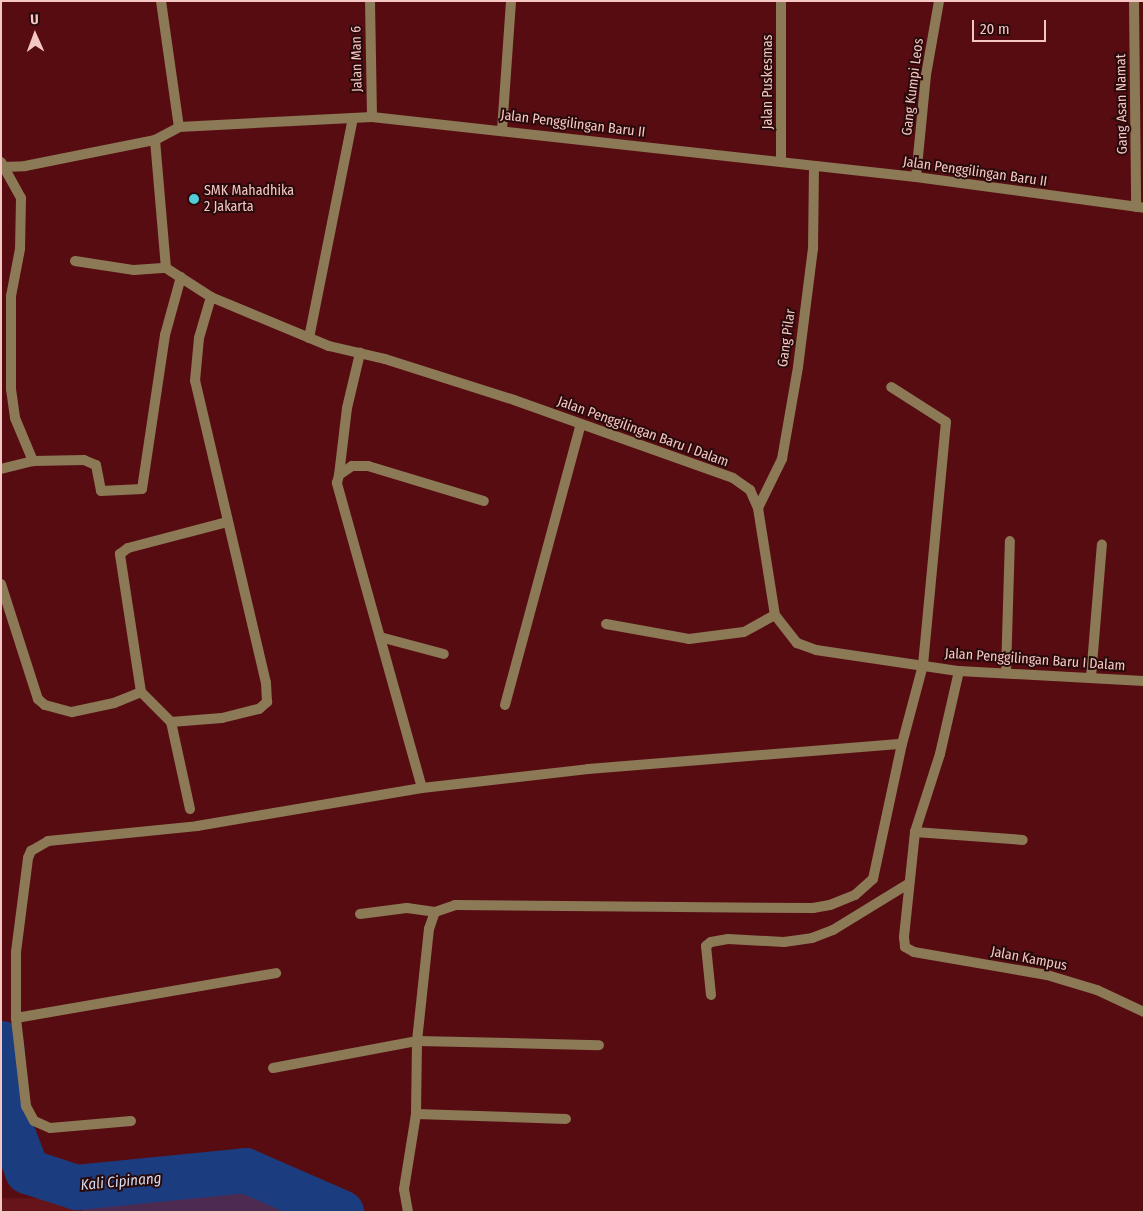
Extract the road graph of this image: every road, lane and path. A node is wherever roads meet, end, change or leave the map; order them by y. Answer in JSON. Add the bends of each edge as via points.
{"nodes":[{"id":1,"x":161,"y":1,"type":"edge"},
{"id":2,"x":370,"y":1,"type":"edge"},
{"id":3,"x":510,"y":1,"type":"edge"},
{"id":4,"x":782,"y":1,"type":"edge"},
{"id":5,"x":939,"y":1,"type":"edge"},
{"id":6,"x":1134,"y":1,"type":"edge"},
{"id":7,"x":372,"y":117,"type":"junction"},
{"id":8,"x":354,"y":118,"type":"junction"},
{"id":9,"x":179,"y":127,"type":"junction"},
{"id":10,"x":502,"y":130,"type":"junction"},
{"id":11,"x":155,"y":140,"type":"junction"},
{"id":12,"x":781,"y":162,"type":"junction"},
{"id":13,"x":2,"y":165,"type":"edge"},
{"id":14,"x":814,"y":166,"type":"junction"},
{"id":15,"x":916,"y":177,"type":"junction"},
{"id":16,"x":1140,"y":207,"type":"edge"},
{"id":17,"x":75,"y":261,"type":"dead end"},
{"id":18,"x":166,"y":268,"type":"junction"},
{"id":19,"x":181,"y":277,"type":"junction"},
{"id":20,"x":6,"y":295,"type":"edge"},
{"id":21,"x":211,"y":297,"type":"junction"},
{"id":22,"x":309,"y":338,"type":"junction"},
{"id":23,"x":360,"y":353,"type":"junction"},
{"id":24,"x":891,"y":387,"type":"dead end"},
{"id":25,"x":6,"y":389,"type":"edge"},
{"id":26,"x":581,"y":424,"type":"junction"},
{"id":27,"x":33,"y":461,"type":"junction"},
{"id":28,"x":1,"y":469,"type":"edge"},
{"id":29,"x":339,"y":475,"type":"junction"},
{"id":30,"x":484,"y":501,"type":"dead end"},
{"id":31,"x":758,"y":508,"type":"junction"},
{"id":32,"x":227,"y":522,"type":"junction"},
{"id":33,"x":1010,"y":541,"type":"dead end"},
{"id":34,"x":1102,"y":544,"type":"dead end"},
{"id":35,"x":1,"y":584,"type":"edge"},
{"id":36,"x":775,"y":615,"type":"junction"},
{"id":37,"x":606,"y":624,"type":"dead end"},
{"id":38,"x":380,"y":637,"type":"junction"},
{"id":39,"x":444,"y":654,"type":"dead end"},
{"id":40,"x":923,"y":665,"type":"junction"},
{"id":41,"x":959,"y":671,"type":"junction"},
{"id":42,"x":1006,"y":672,"type":"junction"},
{"id":43,"x":1091,"y":677,"type":"junction"},
{"id":44,"x":1144,"y":681,"type":"edge"},
{"id":45,"x":141,"y":692,"type":"junction"},
{"id":46,"x":505,"y":705,"type":"dead end"},
{"id":47,"x":171,"y":722,"type":"junction"},
{"id":48,"x":902,"y":744,"type":"junction"},
{"id":49,"x":422,"y":788,"type":"junction"},
{"id":50,"x":190,"y":809,"type":"dead end"},
{"id":51,"x":916,"y":832,"type":"junction"},
{"id":52,"x":1023,"y":840,"type":"dead end"},
{"id":53,"x":908,"y":884,"type":"junction"},
{"id":54,"x":436,"y":912,"type":"junction"},
{"id":55,"x":360,"y":914,"type":"dead end"},
{"id":56,"x":276,"y":973,"type":"dead end"},
{"id":57,"x":711,"y":996,"type":"dead end"},
{"id":58,"x":1144,"y":1012,"type":"edge"},
{"id":59,"x":16,"y":1018,"type":"junction"},
{"id":60,"x":417,"y":1042,"type":"junction"},
{"id":61,"x":599,"y":1044,"type":"dead end"},
{"id":62,"x":273,"y":1068,"type":"dead end"},
{"id":63,"x":416,"y":1114,"type":"junction"},
{"id":64,"x":566,"y":1119,"type":"dead end"},
{"id":65,"x":131,"y":1121,"type":"dead end"},
{"id":66,"x":408,"y":1212,"type":"edge"}],
"edges":[{"from":1,"to":9,"type":"street"},
{"from":2,"to":7,"type":"street","name":"Jalan Man 6"},
{"from":3,"to":10,"type":"street"},
{"from":4,"to":12,"type":"street","name":"Jalan Puskesmas"},
{"from":5,"to":15,"type":"street","name":"Gang Kumpi Leos","via":[[926,75]]},
{"from":6,"to":16,"type":"street","name":"Gang Asan Namat"},
{"from":7,"to":8,"type":"street","name":"Jalan Penggilingan Baru II"},
{"from":7,"to":10,"type":"street","name":"Jalan Penggilingan Baru II"},
{"from":8,"to":9,"type":"street","name":"Jalan Penggilingan Baru II"},
{"from":8,"to":22,"type":"street"},
{"from":9,"to":11,"type":"street","name":"Jalan Penggilingan Baru II"},
{"from":10,"to":12,"type":"street","name":"Jalan Penggilingan Baru II"},
{"from":11,"to":13,"type":"street","name":"Jalan Penggilingan Baru II","via":[[25,166]]},
{"from":11,"to":18,"type":"street"},
{"from":12,"to":14,"type":"street","name":"Jalan Penggilingan Baru II"},
{"from":13,"to":20,"type":"street","via":[[21,198],[20,249]]},
{"from":14,"to":15,"type":"street","name":"Jalan Penggilingan Baru II"},
{"from":14,"to":31,"type":"street","name":"Gang Pilar","via":[[813,249],[798,367],[782,459]]},
{"from":15,"to":16,"type":"street","name":"Jalan Penggilingan Baru II"},
{"from":17,"to":18,"type":"street","via":[[134,270]]},
{"from":18,"to":19,"type":"street","name":"Jalan Penggilingan Baru I Dalam"},
{"from":19,"to":21,"type":"street","name":"Jalan Penggilingan Baru I Dalam"},
{"from":19,"to":27,"type":"street","via":[[165,335],[142,489],[101,491],[96,465],[90,461]]},
{"from":20,"to":25,"type":"street"},
{"from":21,"to":22,"type":"street","name":"Jalan Penggilingan Baru I Dalam"},
{"from":21,"to":32,"type":"street","via":[[199,338],[195,381]]},
{"from":22,"to":23,"type":"street","name":"Jalan Penggilingan Baru I Dalam"},
{"from":23,"to":26,"type":"street","name":"Jalan Penggilingan Baru I Dalam"},
{"from":23,"to":29,"type":"street","via":[[347,408]]},
{"from":24,"to":40,"type":"street","via":[[946,422]]},
{"from":25,"to":27,"type":"street"},
{"from":26,"to":31,"type":"street","name":"Jalan Penggilingan Baru I Dalam","via":[[733,478],[750,490]]},
{"from":26,"to":46,"type":"street"},
{"from":27,"to":28,"type":"street"},
{"from":29,"to":30,"type":"street","via":[[352,466],[368,466]]},
{"from":29,"to":38,"type":"street","via":[[338,483]]},
{"from":31,"to":36,"type":"street","name":"Jalan Penggilingan Baru I Dalam"},
{"from":32,"to":45,"type":"street","via":[[128,548],[120,554]]},
{"from":32,"to":47,"type":"street","via":[[266,683],[267,702],[260,709],[222,718]]},
{"from":33,"to":42,"type":"street"},
{"from":34,"to":43,"type":"street"},
{"from":35,"to":45,"type":"street","via":[[38,699],[45,705],[72,712],[114,703]]},
{"from":36,"to":37,"type":"street","via":[[744,632],[689,639]]},
{"from":36,"to":40,"type":"street","name":"Jalan Penggilingan Baru I Dalam","via":[[797,643],[816,650]]},
{"from":38,"to":39,"type":"street"},
{"from":38,"to":49,"type":"street"},
{"from":40,"to":41,"type":"street","name":"Jalan Penggilingan Baru I Dalam"},
{"from":40,"to":48,"type":"street"},
{"from":41,"to":42,"type":"street","name":"Jalan Penggilingan Baru I Dalam"},
{"from":41,"to":51,"type":"street","via":[[940,754]]},
{"from":42,"to":43,"type":"street","name":"Jalan Penggilingan Baru I Dalam"},
{"from":43,"to":44,"type":"street","name":"Jalan Penggilingan Baru I Dalam"},
{"from":45,"to":47,"type":"street"},
{"from":47,"to":50,"type":"street"},
{"from":48,"to":49,"type":"street","via":[[588,769]]},
{"from":48,"to":54,"type":"street","via":[[873,878],[855,895],[830,906],[781,910],[455,905]]},
{"from":49,"to":59,"type":"street","via":[[197,826],[48,841],[31,851],[28,858],[16,952]]},
{"from":51,"to":52,"type":"street"},
{"from":51,"to":53,"type":"street"},
{"from":53,"to":57,"type":"street","via":[[833,930],[812,938],[784,942],[728,939],[711,942],[706,946]]},
{"from":53,"to":58,"type":"street","name":"Jalan Kampus","via":[[906,947],[914,952],[1047,975],[1097,990]]},
{"from":54,"to":55,"type":"street","via":[[407,908]]},
{"from":54,"to":60,"type":"street","via":[[429,929]]},
{"from":56,"to":59,"type":"street"},
{"from":59,"to":65,"type":"street","via":[[26,1106],[34,1121],[50,1128]]},
{"from":60,"to":61,"type":"street"},
{"from":60,"to":62,"type":"street"},
{"from":60,"to":63,"type":"street"},
{"from":63,"to":64,"type":"street"},
{"from":63,"to":66,"type":"street","via":[[404,1189]]}]}
